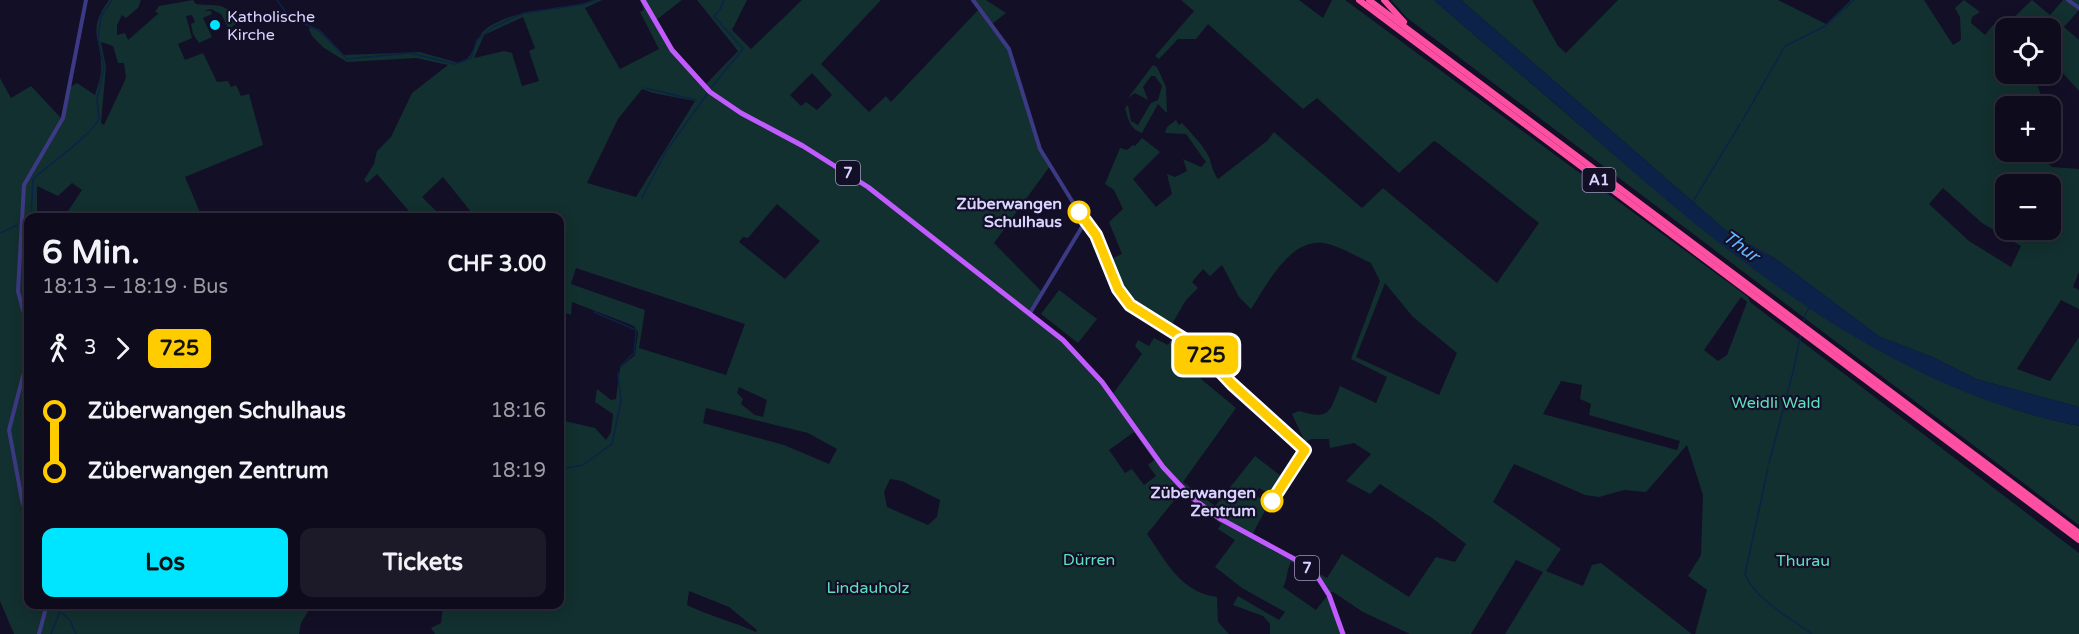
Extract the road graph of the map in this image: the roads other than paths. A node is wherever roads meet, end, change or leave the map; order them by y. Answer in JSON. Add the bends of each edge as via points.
{"nodes":[{"id":1,"x":86,"y":0,"type":"edge"},
{"id":2,"x":643,"y":0,"type":"edge"},
{"id":3,"x":974,"y":0,"type":"edge"},
{"id":4,"x":1357,"y":0,"type":"edge"},
{"id":5,"x":1369,"y":0,"type":"edge"},
{"id":6,"x":1384,"y":0,"type":"edge"},
{"id":7,"x":2068,"y":0,"type":"edge"},
{"id":8,"x":2079,"y":8,"type":"edge"},
{"id":9,"x":1434,"y":48,"type":"junction"},
{"id":10,"x":1030,"y":313,"type":"junction"},
{"id":11,"x":24,"y":314,"type":"edge"},
{"id":12,"x":1803,"y":329,"type":"junction"},
{"id":13,"x":24,"y":373,"type":"edge"},
{"id":14,"x":24,"y":509,"type":"edge"},
{"id":15,"x":2079,"y":533,"type":"edge"},
{"id":16,"x":2079,"y":540,"type":"edge"},
{"id":17,"x":46,"y":609,"type":"edge"},
{"id":18,"x":39,"y":634,"type":"edge"},
{"id":19,"x":1343,"y":634,"type":"edge"}],
"edges":[{"from":1,"to":11,"type":"street","via":[[66,107],[57,132],[24,188],[18,291]]},
{"from":2,"to":10,"type":"main road","number":"7","via":[[672,50],[709,91],[868,187]]},
{"from":3,"to":10,"type":"street","via":[[1009,49],[1040,148],[1085,222]]},
{"from":4,"to":12,"type":"highway","number":"A1"},
{"from":5,"to":9,"type":"highway","number":"A1"},
{"from":6,"to":9,"type":"highway","number":"A1"},
{"from":7,"to":8,"type":"street"},
{"from":9,"to":12,"type":"highway","number":"A1"},
{"from":10,"to":19,"type":"main road","number":"7","via":[[1089,367],[1163,467],[1191,496],[1219,518],[1298,561],[1317,576]]},
{"from":12,"to":15,"type":"highway","number":"A1"},
{"from":12,"to":16,"type":"highway","number":"A1"},
{"from":13,"to":14,"type":"street","via":[[9,432]]},
{"from":17,"to":18,"type":"street"}]}
